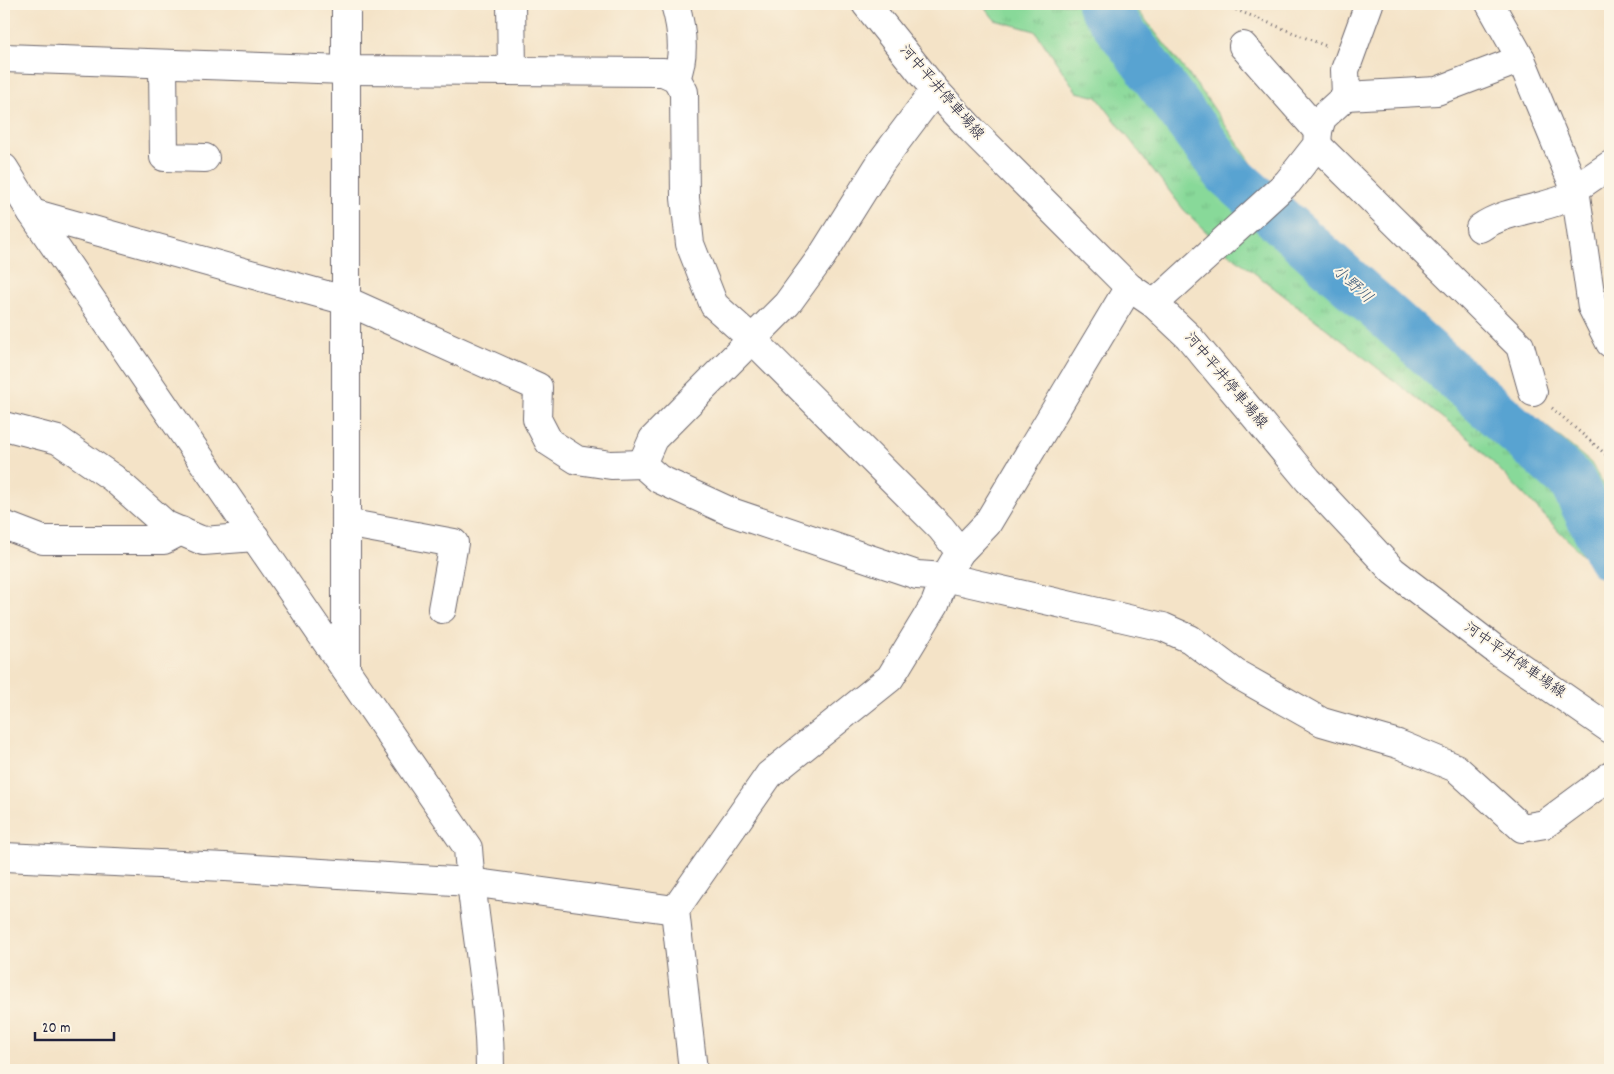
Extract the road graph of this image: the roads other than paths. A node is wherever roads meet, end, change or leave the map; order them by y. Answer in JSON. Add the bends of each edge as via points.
{"nodes":[{"id":1,"x":346,"y":4,"type":"edge"},
{"id":2,"x":511,"y":4,"type":"edge"},
{"id":3,"x":675,"y":4,"type":"edge"},
{"id":4,"x":866,"y":4,"type":"edge"},
{"id":5,"x":1369,"y":4,"type":"edge"},
{"id":6,"x":1490,"y":4,"type":"edge"},
{"id":7,"x":1243,"y":46,"type":"dead end"},
{"id":8,"x":4,"y":58,"type":"edge"},
{"id":9,"x":1521,"y":60,"type":"junction"},
{"id":10,"x":164,"y":64,"type":"junction"},
{"id":11,"x":345,"y":70,"type":"junction"},
{"id":12,"x":512,"y":71,"type":"junction"},
{"id":13,"x":676,"y":78,"type":"junction"},
{"id":14,"x":935,"y":90,"type":"junction"},
{"id":15,"x":1346,"y":96,"type":"junction"},
{"id":16,"x":1317,"y":138,"type":"junction"},
{"id":17,"x":205,"y":158,"type":"dead end"},
{"id":18,"x":1610,"y":165,"type":"edge"},
{"id":19,"x":4,"y":168,"type":"edge"},
{"id":20,"x":1576,"y":192,"type":"junction"},
{"id":21,"x":32,"y":213,"type":"junction"},
{"id":22,"x":1480,"y":228,"type":"dead end"},
{"id":23,"x":1129,"y":287,"type":"junction"},
{"id":24,"x":346,"y":301,"type":"junction"},
{"id":25,"x":1154,"y":304,"type":"junction"},
{"id":26,"x":1609,"y":338,"type":"edge"},
{"id":27,"x":752,"y":339,"type":"junction"},
{"id":28,"x":1533,"y":392,"type":"road end"},
{"id":29,"x":4,"y":426,"type":"edge"},
{"id":30,"x":642,"y":464,"type":"junction"},
{"id":31,"x":346,"y":523,"type":"junction"},
{"id":32,"x":4,"y":524,"type":"edge"},
{"id":33,"x":181,"y":531,"type":"junction"},
{"id":34,"x":255,"y":537,"type":"junction"},
{"id":35,"x":960,"y":552,"type":"junction"},
{"id":36,"x":946,"y":577,"type":"junction"},
{"id":37,"x":442,"y":609,"type":"dead end"},
{"id":38,"x":346,"y":669,"type":"junction"},
{"id":39,"x":1610,"y":729,"type":"edge"},
{"id":40,"x":1610,"y":776,"type":"edge"},
{"id":41,"x":4,"y":857,"type":"edge"},
{"id":42,"x":470,"y":882,"type":"junction"},
{"id":43,"x":675,"y":910,"type":"junction"},
{"id":44,"x":490,"y":1070,"type":"edge"},
{"id":45,"x":693,"y":1070,"type":"edge"}],
"edges":[{"from":1,"to":11,"type":"street"},
{"from":2,"to":12,"type":"street"},
{"from":3,"to":13,"type":"street","via":[[681,26],[681,65]]},
{"from":4,"to":14,"type":"street","name":"河中平井停車場線"},
{"from":5,"to":15,"type":"street","via":[[1345,70]]},
{"from":6,"to":9,"type":"street"},
{"from":7,"to":16,"type":"street"},
{"from":8,"to":10,"type":"street"},
{"from":9,"to":15,"type":"street","via":[[1437,91]]},
{"from":9,"to":20,"type":"street"},
{"from":10,"to":11,"type":"street"},
{"from":10,"to":17,"type":"street","via":[[164,158]]},
{"from":11,"to":12,"type":"street"},
{"from":11,"to":24,"type":"street"},
{"from":12,"to":13,"type":"street","via":[[663,72]]},
{"from":13,"to":27,"type":"street","via":[[684,92],[685,198],[690,244],[714,305]]},
{"from":14,"to":23,"type":"street","name":"河中平井停車場線"},
{"from":14,"to":27,"type":"street","via":[[881,162],[822,256],[787,304]]},
{"from":15,"to":16,"type":"street","via":[[1322,118]]},
{"from":16,"to":25,"type":"street","via":[[1288,182]]},
{"from":16,"to":28,"type":"street","via":[[1520,346]]},
{"from":18,"to":20,"type":"street"},
{"from":19,"to":21,"type":"street"},
{"from":20,"to":22,"type":"street","via":[[1555,203],[1505,214]]},
{"from":20,"to":26,"type":"street","via":[[1592,307]]},
{"from":21,"to":24,"type":"street"},
{"from":21,"to":34,"type":"street"},
{"from":23,"to":25,"type":"street","name":"河中平井停車場線"},
{"from":23,"to":35,"type":"street","via":[[987,524]]},
{"from":24,"to":30,"type":"street","via":[[538,387],[537,419],[549,442],[577,460],[611,465]]},
{"from":24,"to":31,"type":"street"},
{"from":25,"to":39,"type":"street","name":"河中平井停車場線","via":[[1188,336],[1308,480],[1393,571],[1496,650]]},
{"from":27,"to":30,"type":"street","via":[[653,439]]},
{"from":27,"to":35,"type":"street","via":[[941,528]]},
{"from":29,"to":33,"type":"street","via":[[58,440],[113,478],[166,525]]},
{"from":30,"to":36,"type":"street","via":[[659,479],[731,512],[917,575]]},
{"from":31,"to":37,"type":"street","via":[[454,543]]},
{"from":31,"to":38,"type":"street"},
{"from":32,"to":33,"type":"street","via":[[43,540],[164,540]]},
{"from":33,"to":34,"type":"street","via":[[203,541]]},
{"from":34,"to":38,"type":"street"},
{"from":35,"to":36,"type":"street"},
{"from":36,"to":40,"type":"street","via":[[1163,627],[1190,639],[1235,673],[1322,722],[1398,744],[1456,768],[1522,828],[1545,824]]},
{"from":36,"to":43,"type":"street","via":[[935,604],[890,678],[769,775]]},
{"from":38,"to":42,"type":"street","via":[[468,848]]},
{"from":41,"to":42,"type":"street"},
{"from":42,"to":43,"type":"street"},
{"from":42,"to":44,"type":"street","via":[[490,1042]]},
{"from":43,"to":45,"type":"street"}]}
